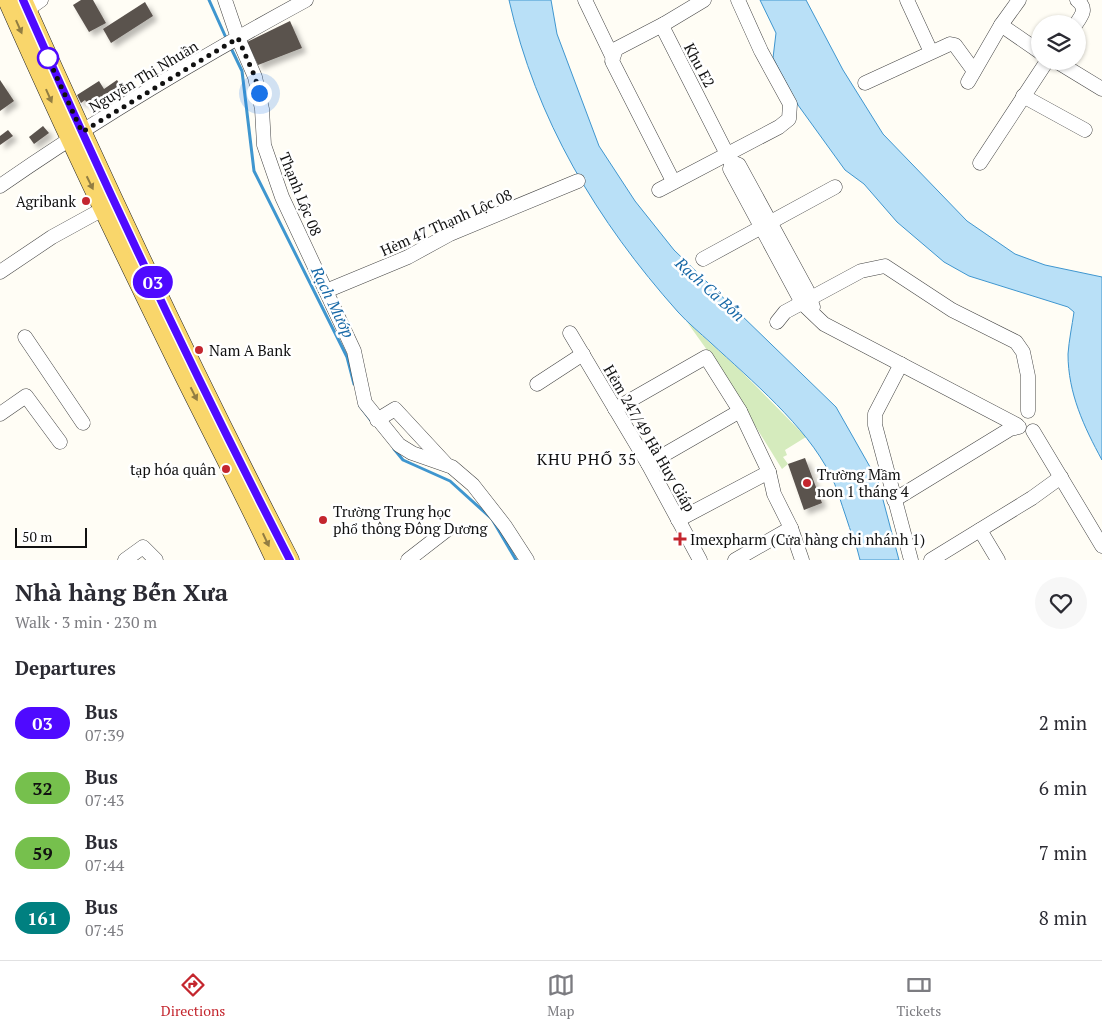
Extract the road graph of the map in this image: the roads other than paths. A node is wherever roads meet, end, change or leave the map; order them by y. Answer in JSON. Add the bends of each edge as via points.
{"nodes":[{"id":1,"x":7,"y":0,"type":"edge"},
{"id":2,"x":225,"y":0,"type":"edge"},
{"id":3,"x":306,"y":0,"type":"edge"},
{"id":4,"x":585,"y":0,"type":"edge"},
{"id":5,"x":704,"y":0,"type":"edge"},
{"id":6,"x":738,"y":0,"type":"edge"},
{"id":7,"x":907,"y":0,"type":"edge"},
{"id":8,"x":1019,"y":0,"type":"edge"},
{"id":9,"x":1076,"y":0,"type":"edge"},
{"id":10,"x":30,"y":3,"type":"edge"},
{"id":11,"x":1082,"y":15,"type":"edge"},
{"id":12,"x":664,"y":24,"type":"junction"},
{"id":13,"x":1001,"y":25,"type":"junction"},
{"id":14,"x":238,"y":38,"type":"junction"},
{"id":15,"x":1031,"y":46,"type":"edge"},
{"id":16,"x":931,"y":52,"type":"junction"},
{"id":17,"x":612,"y":56,"type":"junction"},
{"id":18,"x":1040,"y":70,"type":"edge"},
{"id":19,"x":1071,"y":70,"type":"edge"},
{"id":20,"x":865,"y":83,"type":"dead end"},
{"id":21,"x":1102,"y":89,"type":"edge"},
{"id":22,"x":1023,"y":96,"type":"junction"},
{"id":23,"x":1084,"y":130,"type":"dead end"},
{"id":24,"x":75,"y":135,"type":"junction"},
{"id":25,"x":729,"y":158,"type":"junction"},
{"id":26,"x":980,"y":164,"type":"dead end"},
{"id":27,"x":578,"y":181,"type":"dead end"},
{"id":28,"x":672,"y":181,"type":"junction"},
{"id":29,"x":0,"y":186,"type":"edge"},
{"id":30,"x":835,"y":187,"type":"dead end"},
{"id":31,"x":659,"y":190,"type":"dead end"},
{"id":32,"x":103,"y":208,"type":"junction"},
{"id":33,"x":767,"y":225,"type":"junction"},
{"id":34,"x":703,"y":259,"type":"dead end"},
{"id":35,"x":0,"y":272,"type":"edge"},
{"id":36,"x":326,"y":291,"type":"junction"},
{"id":37,"x":807,"y":301,"type":"junction"},
{"id":38,"x":777,"y":322,"type":"dead end"},
{"id":39,"x":570,"y":333,"type":"dead end"},
{"id":40,"x":25,"y":336,"type":"dead end"},
{"id":41,"x":176,"y":346,"type":"junction"},
{"id":42,"x":583,"y":354,"type":"junction"},
{"id":43,"x":901,"y":364,"type":"junction"},
{"id":44,"x":537,"y":384,"type":"dead end"},
{"id":45,"x":615,"y":409,"type":"junction"},
{"id":46,"x":740,"y":410,"type":"junction"},
{"id":47,"x":1028,"y":411,"type":"junction"},
{"id":48,"x":0,"y":414,"type":"edge"},
{"id":49,"x":377,"y":420,"type":"junction"},
{"id":50,"x":83,"y":423,"type":"dead end"},
{"id":51,"x":1018,"y":426,"type":"junction"},
{"id":52,"x":1033,"y":431,"type":"junction"},
{"id":53,"x":60,"y":442,"type":"dead end"},
{"id":54,"x":648,"y":464,"type":"junction"},
{"id":55,"x":446,"y":465,"type":"junction"},
{"id":56,"x":770,"y":472,"type":"junction"},
{"id":57,"x":1061,"y":477,"type":"junction"},
{"id":58,"x":894,"y":500,"type":"junction"},
{"id":59,"x":678,"y":520,"type":"junction"},
{"id":60,"x":791,"y":528,"type":"junction"},
{"id":61,"x":448,"y":529,"type":"dead end"},
{"id":62,"x":980,"y":530,"type":"junction"},
{"id":63,"x":1102,"y":546,"type":"edge"},
{"id":64,"x":125,"y":560,"type":"edge"},
{"id":65,"x":156,"y":560,"type":"edge"},
{"id":66,"x":275,"y":560,"type":"edge"},
{"id":67,"x":290,"y":560,"type":"edge"},
{"id":68,"x":408,"y":560,"type":"edge"},
{"id":69,"x":527,"y":560,"type":"edge"},
{"id":70,"x":700,"y":560,"type":"edge"},
{"id":71,"x":735,"y":560,"type":"edge"},
{"id":72,"x":802,"y":560,"type":"edge"},
{"id":73,"x":911,"y":560,"type":"edge"},
{"id":74,"x":930,"y":560,"type":"edge"},
{"id":75,"x":998,"y":560,"type":"edge"}],
"edges":[{"from":1,"to":24,"type":"main road","one_way":true},
{"from":2,"to":14,"type":"street","name":"Thạnh Lộc 08"},
{"from":3,"to":14,"type":"street","name":"Nguyễn Thị Nhuần"},
{"from":4,"to":17,"type":"street"},
{"from":5,"to":12,"type":"street"},
{"from":6,"to":25,"type":"street","via":[[792,113],[790,120],[779,128]]},
{"from":7,"to":16,"type":"street"},
{"from":8,"to":13,"type":"street"},
{"from":9,"to":11,"type":"street","via":[[1084,7]]},
{"from":10,"to":24,"type":"main road"},
{"from":12,"to":17,"type":"street","via":[[616,49]]},
{"from":12,"to":25,"type":"street","name":"Khu E2","via":[[664,30]]},
{"from":13,"to":15,"type":"street"},
{"from":13,"to":16,"type":"street","via":[[971,76],[955,45]]},
{"from":14,"to":24,"type":"street","name":"Nguyễn Thị Nhuần"},
{"from":14,"to":36,"type":"street","name":"Thạnh Lộc 08","via":[[255,77],[262,109],[264,145],[282,197]]},
{"from":16,"to":20,"type":"street"},
{"from":17,"to":28,"type":"street"},
{"from":18,"to":22,"type":"street"},
{"from":19,"to":21,"type":"street"},
{"from":22,"to":23,"type":"street"},
{"from":22,"to":26,"type":"street"},
{"from":24,"to":29,"type":"street","name":"Nguyễn Thị Nhuần"},
{"from":24,"to":32,"type":"main road","one_way":true},
{"from":24,"to":41,"type":"main road"},
{"from":25,"to":28,"type":"street"},
{"from":25,"to":33,"type":"street","name":"Khu E2","via":[[739,165]]},
{"from":27,"to":36,"type":"street","name":"Hẻm 47 Thạnh Lộc 08","via":[[450,234],[408,257]]},
{"from":28,"to":31,"type":"street"},
{"from":30,"to":33,"type":"street"},
{"from":32,"to":35,"type":"street"},
{"from":32,"to":41,"type":"main road"},
{"from":33,"to":34,"type":"street"},
{"from":33,"to":37,"type":"street","name":"Khu E2"},
{"from":36,"to":49,"type":"street","name":"Thạnh Lộc 08","via":[[354,351],[361,404]]},
{"from":37,"to":38,"type":"street","via":[[785,312]]},
{"from":37,"to":43,"type":"street","via":[[824,324]]},
{"from":37,"to":47,"type":"street","via":[[862,271],[885,266],[952,310],[1016,342],[1023,352],[1028,376]]},
{"from":39,"to":42,"type":"street","name":"Hẻm 247/49 Hà Huy Giáp"},
{"from":40,"to":50,"type":"street"},
{"from":41,"to":66,"type":"main road","one_way":true},
{"from":41,"to":67,"type":"main road"},
{"from":42,"to":44,"type":"street"},
{"from":42,"to":45,"type":"street","name":"Hẻm 247/49 Hà Huy Giáp"},
{"from":43,"to":51,"type":"street"},
{"from":43,"to":58,"type":"street","via":[[875,414]]},
{"from":45,"to":46,"type":"street","via":[[706,357]]},
{"from":45,"to":54,"type":"street","name":"Hẻm 247/49 Hà Huy Giáp"},
{"from":46,"to":54,"type":"street"},
{"from":46,"to":56,"type":"street"},
{"from":47,"to":51,"type":"street","via":[[1018,418]]},
{"from":47,"to":52,"type":"street","via":[[1038,419],[1038,426]]},
{"from":48,"to":53,"type":"street","via":[[26,396]]},
{"from":49,"to":55,"type":"street","name":"Thạnh Lộc 08","via":[[398,445]]},
{"from":49,"to":55,"type":"street","via":[[395,408]]},
{"from":51,"to":52,"type":"street","via":[[1027,433]]},
{"from":51,"to":58,"type":"street"},
{"from":52,"to":57,"type":"street"},
{"from":54,"to":59,"type":"street","name":"Hẻm 247/49 Hà Huy Giáp"},
{"from":55,"to":69,"type":"street","name":"Thạnh Lộc 08","via":[[473,486]]},
{"from":56,"to":59,"type":"street"},
{"from":56,"to":60,"type":"street","via":[[774,494]]},
{"from":57,"to":62,"type":"street"},
{"from":57,"to":63,"type":"street"},
{"from":58,"to":73,"type":"street"},
{"from":59,"to":70,"type":"street","name":"Hẻm 247/49 Hà Huy Giáp"},
{"from":60,"to":71,"type":"street"},
{"from":60,"to":72,"type":"street"},
{"from":61,"to":68,"type":"street"},
{"from":62,"to":74,"type":"street"},
{"from":62,"to":75,"type":"street"},
{"from":64,"to":65,"type":"street","via":[[143,547]]}]}
